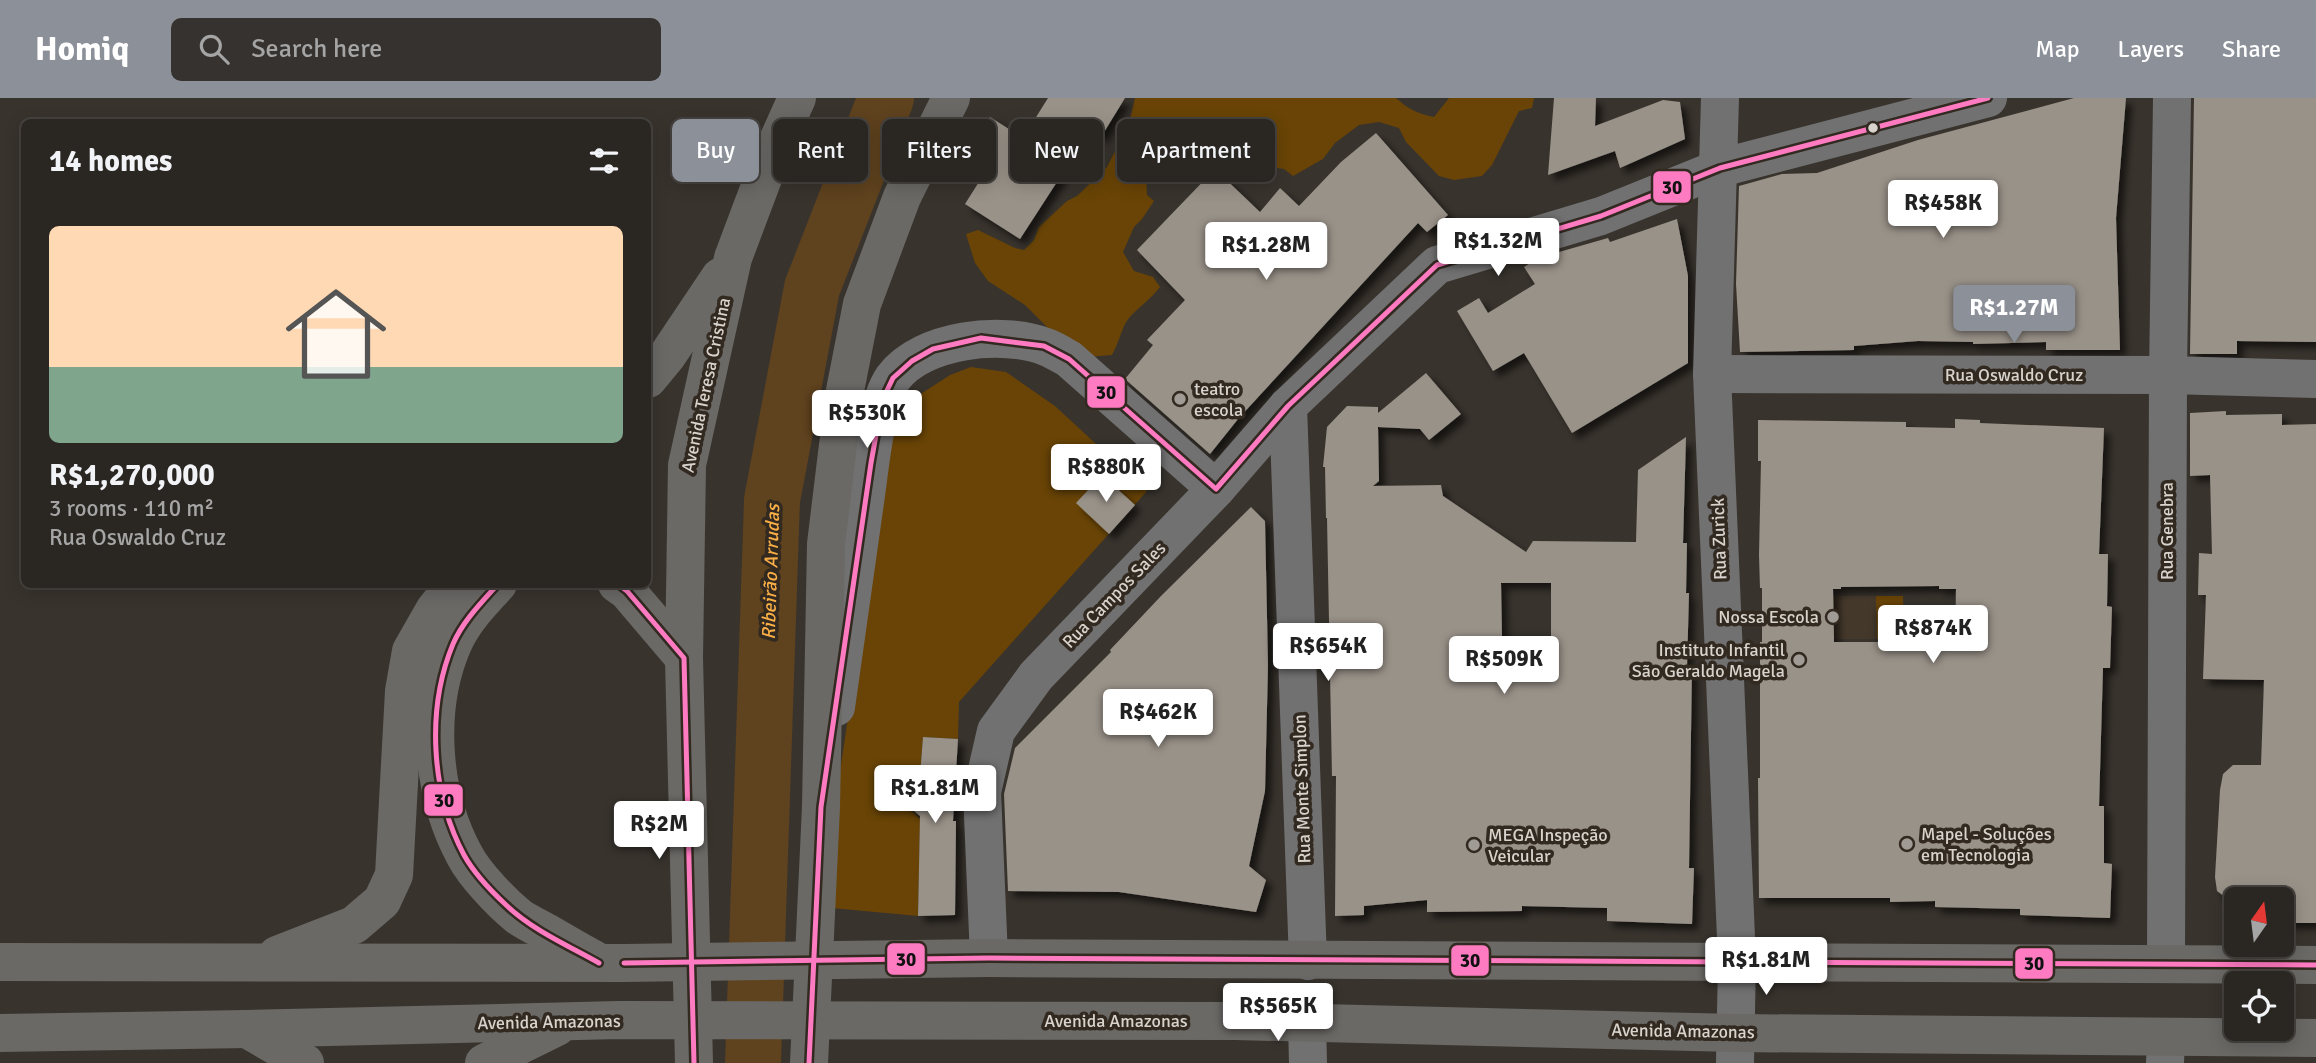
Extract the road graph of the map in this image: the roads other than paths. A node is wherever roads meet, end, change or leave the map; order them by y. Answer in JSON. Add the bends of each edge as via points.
{"nodes":[{"id":1,"x":797,"y":98,"type":"edge"},
{"id":2,"x":951,"y":98,"type":"edge"},
{"id":3,"x":1720,"y":98,"type":"edge"},
{"id":4,"x":1988,"y":98,"type":"edge"},
{"id":5,"x":2172,"y":98,"type":"edge"},
{"id":6,"x":1720,"y":169,"type":"junction"},
{"id":7,"x":733,"y":258,"type":"junction"},
{"id":8,"x":1712,"y":374,"type":"junction"},
{"id":9,"x":651,"y":375,"type":"edge"},
{"id":10,"x":2168,"y":375,"type":"junction"},
{"id":11,"x":2316,"y":379,"type":"edge"},
{"id":12,"x":1287,"y":406,"type":"junction"},
{"id":13,"x":1216,"y":489,"type":"junction"},
{"id":14,"x":452,"y":588,"type":"edge"},
{"id":15,"x":494,"y":588,"type":"edge"},
{"id":16,"x":623,"y":588,"type":"edge"},
{"id":17,"x":684,"y":658,"type":"junction"},
{"id":18,"x":821,"y":807,"type":"junction"},
{"id":19,"x":989,"y":958,"type":"junction"},
{"id":20,"x":1308,"y":961,"type":"junction"},
{"id":21,"x":1737,"y":961,"type":"junction"},
{"id":22,"x":611,"y":962,"type":"junction"},
{"id":23,"x":241,"y":963,"type":"junction"},
{"id":24,"x":2166,"y":964,"type":"junction"},
{"id":25,"x":2316,"y":965,"type":"edge"},
{"id":26,"x":17,"y":967,"type":"edge"},
{"id":27,"x":567,"y":1022,"type":"junction"},
{"id":28,"x":1307,"y":1023,"type":"junction"},
{"id":29,"x":237,"y":1029,"type":"junction"},
{"id":30,"x":6,"y":1033,"type":"edge"},
{"id":31,"x":2316,"y":1038,"type":"edge"},
{"id":32,"x":1736,"y":1048,"type":"edge"},
{"id":33,"x":2166,"y":1050,"type":"edge"},
{"id":34,"x":305,"y":1063,"type":"edge"},
{"id":35,"x":484,"y":1063,"type":"edge"},
{"id":36,"x":694,"y":1063,"type":"edge"},
{"id":37,"x":809,"y":1063,"type":"edge"},
{"id":38,"x":1308,"y":1063,"type":"edge"}],
"edges":[{"from":1,"to":7,"type":"main road","name":"Avenida Teresa Cristina"},
{"from":2,"to":18,"type":"main road","via":[[902,197],[862,304],[844,397],[826,544]]},
{"from":3,"to":6,"type":"street","name":"Rua Zurick"},
{"from":4,"to":6,"type":"street","name":"Rua Campos Sales"},
{"from":5,"to":10,"type":"street","name":"Rua Genebra"},
{"from":6,"to":8,"type":"street","name":"Rua Zurick"},
{"from":6,"to":12,"type":"street","name":"Rua Campos Sales","via":[[1601,216],[1437,265]]},
{"from":7,"to":9,"type":"main road"},
{"from":7,"to":17,"type":"main road","name":"Avenida Teresa Cristina","via":[[687,466]]},
{"from":8,"to":10,"type":"street","name":"Rua Oswaldo Cruz"},
{"from":8,"to":21,"type":"street","name":"Rua Zurick"},
{"from":10,"to":11,"type":"street","name":"Rua Oswaldo Cruz"},
{"from":10,"to":24,"type":"street","name":"Rua Genebra"},
{"from":12,"to":13,"type":"street","name":"Rua Campos Sales"},
{"from":12,"to":20,"type":"street","name":"Rua Monte Simplon"},
{"from":13,"to":18,"type":"street","via":[[1069,359],[1044,346],[981,338],[933,349],[912,361],[893,378],[882,401]]},
{"from":13,"to":19,"type":"street","name":"Rua Campos Sales","via":[[1036,676],[996,731],[982,792]]},
{"from":14,"to":23,"type":"main road","via":[[411,650],[404,691],[394,875],[382,901],[354,925]]},
{"from":15,"to":22,"type":"main road","via":[[454,642],[443,673],[436,760],[446,811],[466,858],[520,917]]},
{"from":16,"to":17,"type":"main road"},
{"from":17,"to":36,"type":"main road","name":"Avenida Teresa Cristina"},
{"from":18,"to":37,"type":"main road"},
{"from":19,"to":20,"type":"main road"},
{"from":19,"to":22,"type":"main road"},
{"from":20,"to":21,"type":"main road"},
{"from":21,"to":24,"type":"main road"},
{"from":21,"to":32,"type":"street","name":"Rua Zurick"},
{"from":22,"to":23,"type":"main road"},
{"from":23,"to":26,"type":"main road"},
{"from":24,"to":25,"type":"main road"},
{"from":27,"to":28,"type":"main road","name":"Avenida Amazonas"},
{"from":27,"to":29,"type":"main road","name":"Avenida Amazonas"},
{"from":27,"to":35,"type":"main road"},
{"from":28,"to":32,"type":"main road","name":"Avenida Amazonas"},
{"from":28,"to":38,"type":"street"},
{"from":29,"to":30,"type":"main road","name":"Avenida Amazonas"},
{"from":29,"to":34,"type":"main road"},
{"from":31,"to":33,"type":"main road","name":"Avenida Amazonas"},
{"from":32,"to":33,"type":"main road","name":"Avenida Amazonas"}]}
